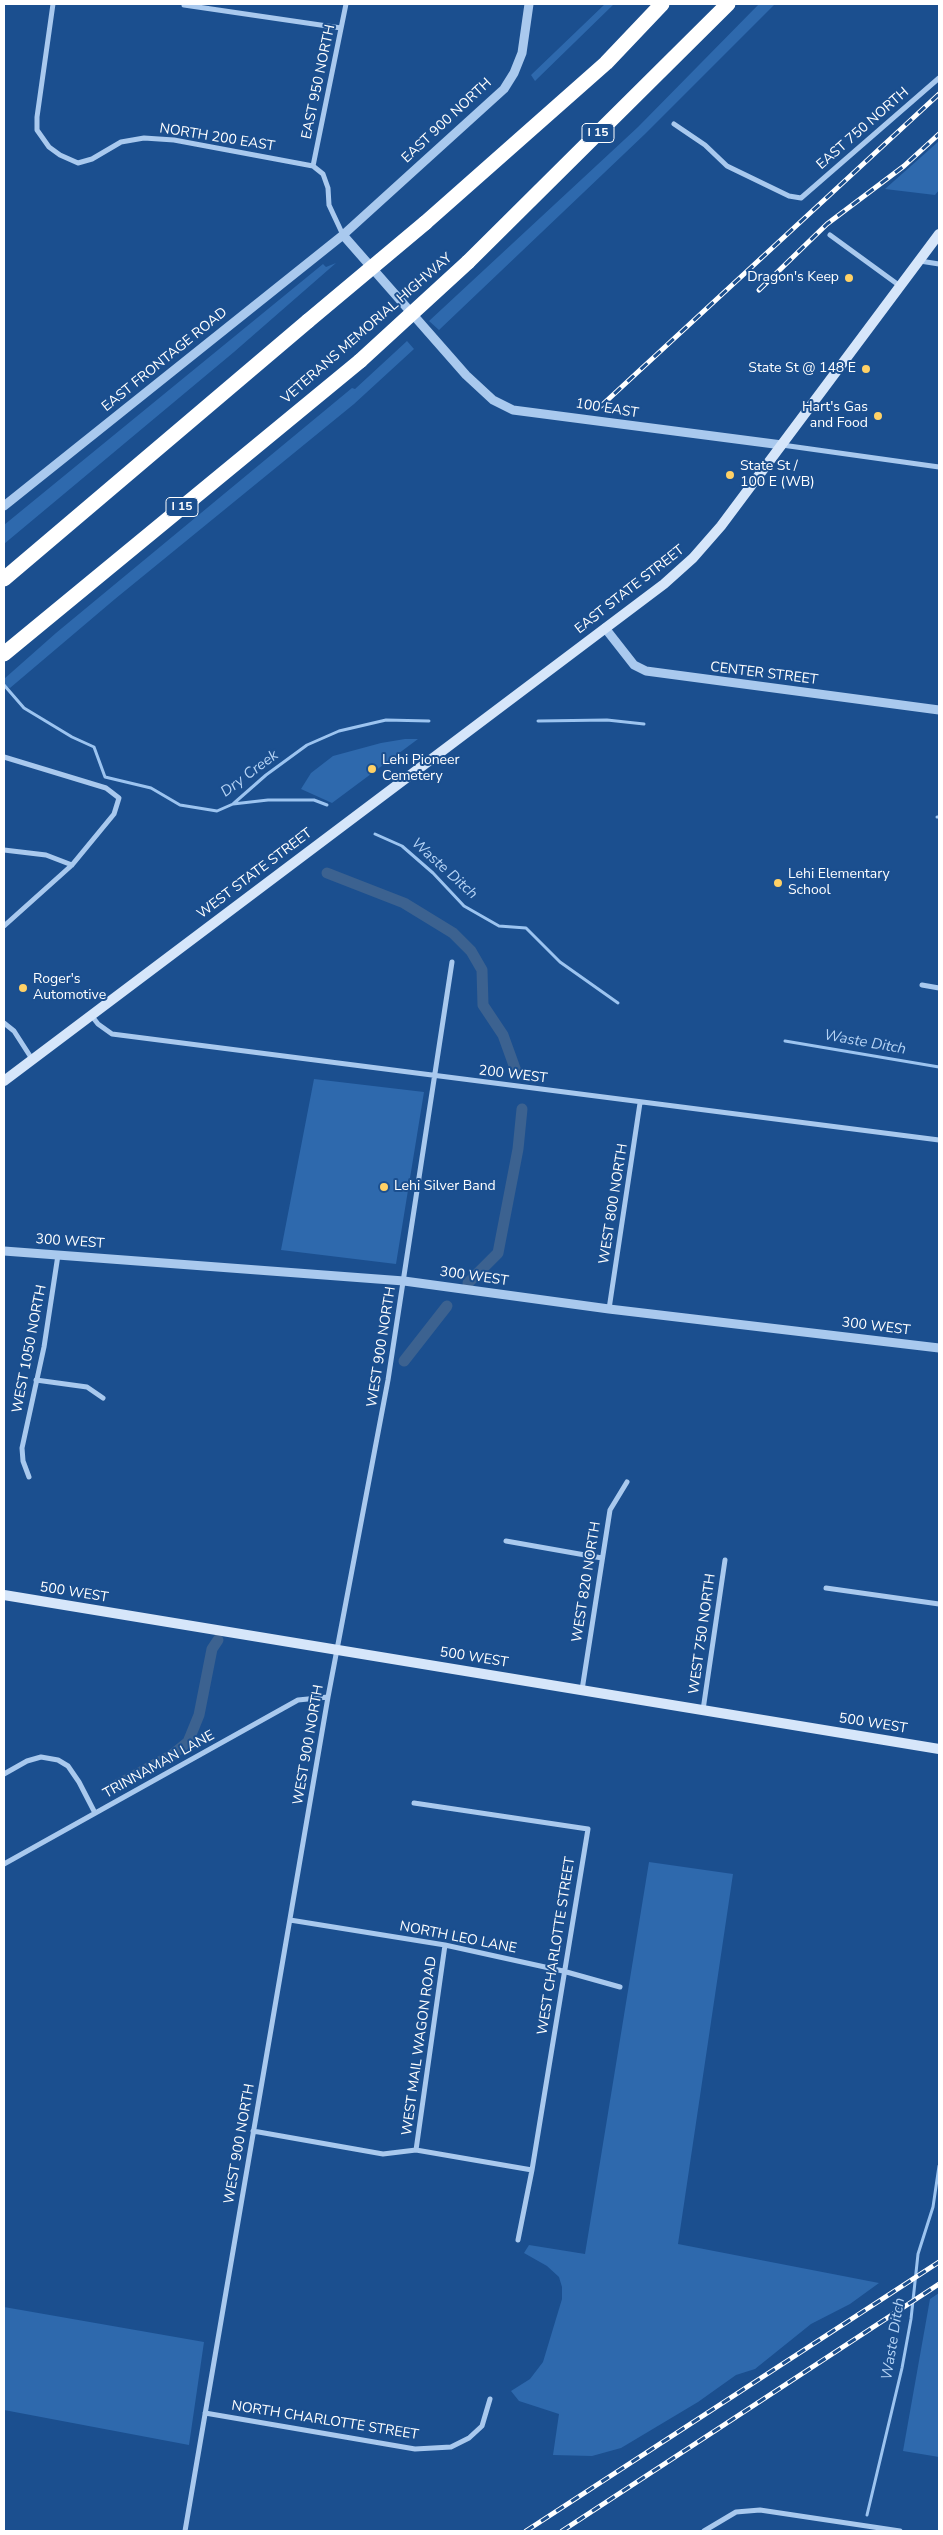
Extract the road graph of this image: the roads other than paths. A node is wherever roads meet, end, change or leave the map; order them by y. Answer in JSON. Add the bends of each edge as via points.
{"nodes":[{"id":1,"x":53,"y":4,"type":"edge"},
{"id":2,"x":184,"y":4,"type":"edge"},
{"id":3,"x":346,"y":4,"type":"edge"},
{"id":4,"x":529,"y":4,"type":"edge"},
{"id":5,"x":662,"y":4,"type":"edge"},
{"id":6,"x":728,"y":4,"type":"edge"},
{"id":7,"x":341,"y":28,"type":"junction"},
{"id":8,"x":939,"y":78,"type":"edge"},
{"id":9,"x":674,"y":124,"type":"dead end"},
{"id":10,"x":313,"y":166,"type":"junction"},
{"id":11,"x":939,"y":234,"type":"edge"},
{"id":12,"x":343,"y":235,"type":"junction"},
{"id":13,"x":830,"y":235,"type":"dead end"},
{"id":14,"x":919,"y":261,"type":"junction"},
{"id":15,"x":939,"y":264,"type":"edge"},
{"id":16,"x":900,"y":286,"type":"junction"},
{"id":17,"x":782,"y":445,"type":"junction"},
{"id":18,"x":939,"y":467,"type":"edge"},
{"id":19,"x":4,"y":506,"type":"edge"},
{"id":20,"x":4,"y":579,"type":"edge"},
{"id":21,"x":605,"y":628,"type":"junction"},
{"id":22,"x":4,"y":654,"type":"edge"},
{"id":23,"x":522,"y":690,"type":"joint"},
{"id":24,"x":939,"y":710,"type":"edge"},
{"id":25,"x":4,"y":757,"type":"edge"},
{"id":26,"x":4,"y":850,"type":"edge"},
{"id":27,"x":72,"y":865,"type":"junction"},
{"id":28,"x":4,"y":926,"type":"edge"},
{"id":29,"x":452,"y":962,"type":"dead end"},
{"id":30,"x":922,"y":985,"type":"dead end"},
{"id":31,"x":939,"y":988,"type":"edge"},
{"id":32,"x":91,"y":1015,"type":"junction"},
{"id":33,"x":4,"y":1023,"type":"edge"},
{"id":34,"x":32,"y":1059,"type":"junction"},
{"id":35,"x":436,"y":1076,"type":"junction"},
{"id":36,"x":4,"y":1081,"type":"edge"},
{"id":37,"x":640,"y":1103,"type":"junction"},
{"id":38,"x":939,"y":1140,"type":"edge"},
{"id":39,"x":4,"y":1251,"type":"edge"},
{"id":40,"x":58,"y":1255,"type":"junction"},
{"id":41,"x":404,"y":1282,"type":"junction"},
{"id":42,"x":610,"y":1309,"type":"junction"},
{"id":43,"x":939,"y":1348,"type":"edge"},
{"id":44,"x":36,"y":1380,"type":"junction"},
{"id":45,"x":103,"y":1398,"type":"dead end"},
{"id":46,"x":29,"y":1477,"type":"dead end"},
{"id":47,"x":628,"y":1482,"type":"dead end"},
{"id":48,"x":506,"y":1541,"type":"dead end"},
{"id":49,"x":602,"y":1558,"type":"junction"},
{"id":50,"x":725,"y":1560,"type":"dead end"},
{"id":51,"x":826,"y":1588,"type":"dead end"},
{"id":52,"x":4,"y":1595,"type":"edge"},
{"id":53,"x":939,"y":1604,"type":"edge"},
{"id":54,"x":337,"y":1650,"type":"junction"},
{"id":55,"x":582,"y":1690,"type":"junction"},
{"id":56,"x":328,"y":1697,"type":"junction"},
{"id":57,"x":703,"y":1711,"type":"junction"},
{"id":58,"x":939,"y":1749,"type":"edge"},
{"id":59,"x":4,"y":1774,"type":"edge"},
{"id":60,"x":414,"y":1803,"type":"dead end"},
{"id":61,"x":95,"y":1813,"type":"junction"},
{"id":62,"x":4,"y":1864,"type":"edge"},
{"id":63,"x":290,"y":1920,"type":"junction"},
{"id":64,"x":446,"y":1945,"type":"junction"},
{"id":65,"x":563,"y":1971,"type":"junction"},
{"id":66,"x":620,"y":1987,"type":"dead end"},
{"id":67,"x":253,"y":2131,"type":"junction"},
{"id":68,"x":416,"y":2150,"type":"junction"},
{"id":69,"x":532,"y":2170,"type":"junction"},
{"id":70,"x":518,"y":2240,"type":"dead end"},
{"id":71,"x":490,"y":2400,"type":"dead end"},
{"id":72,"x":205,"y":2413,"type":"junction"},
{"id":73,"x":185,"y":2531,"type":"edge"},
{"id":74,"x":704,"y":2531,"type":"edge"},
{"id":75,"x":900,"y":2531,"type":"edge"}],
"edges":[{"from":1,"to":10,"type":"street","name":"NORTH 200 EAST","via":[[37,130],[49,147],[60,155],[78,163],[92,159],[121,142],[144,138],[174,140]]},
{"from":2,"to":7,"type":"street"},
{"from":3,"to":7,"type":"street","name":"EAST 950 NORTH"},
{"from":4,"to":12,"type":"street","name":"EAST 900 NORTH","via":[[522,53],[504,89]]},
{"from":5,"to":20,"type":"highway","bridge":true,"via":[[606,63],[426,223]]},
{"from":6,"to":22,"type":"highway","name":"VETERANS MEMORIAL HIGHWAY","number":"I 15","bridge":true,"via":[[468,262],[360,360]]},
{"from":7,"to":10,"type":"street","name":"EAST 950 NORTH"},
{"from":8,"to":9,"type":"street","name":"EAST 750 NORTH","via":[[801,198],[789,196],[727,166],[705,145]]},
{"from":10,"to":12,"type":"street","via":[[323,174],[329,205]]},
{"from":11,"to":14,"type":"main road","name":"EAST STATE STREET"},
{"from":12,"to":17,"type":"street","name":"100 EAST","via":[[466,375],[493,400],[513,410]]},
{"from":12,"to":19,"type":"street","name":"EAST FRONTAGE ROAD"},
{"from":13,"to":16,"type":"street"},
{"from":14,"to":15,"type":"street"},
{"from":14,"to":16,"type":"main road","name":"EAST STATE STREET"},
{"from":16,"to":17,"type":"main road","name":"EAST STATE STREET"},
{"from":17,"to":18,"type":"street","name":"100 EAST"},
{"from":17,"to":21,"type":"main road","name":"EAST STATE STREET","via":[[693,558]]},
{"from":21,"to":23,"type":"main road","name":"EAST STATE STREET"},
{"from":21,"to":24,"type":"street","name":"CENTER STREET","via":[[634,665],[646,671]]},
{"from":23,"to":32,"type":"main road","name":"WEST STATE STREET"},
{"from":25,"to":27,"type":"street","via":[[106,788],[119,798],[114,814]]},
{"from":26,"to":27,"type":"street","via":[[46,855]]},
{"from":27,"to":28,"type":"street"},
{"from":29,"to":35,"type":"street","name":"WEST 900 NORTH"},
{"from":30,"to":31,"type":"street"},
{"from":32,"to":34,"type":"main road","name":"WEST STATE STREET"},
{"from":32,"to":35,"type":"street","name":"200 WEST","via":[[112,1034]]},
{"from":33,"to":34,"type":"street","via":[[14,1031]]},
{"from":34,"to":36,"type":"main road","name":"WEST STATE STREET"},
{"from":35,"to":37,"type":"street","name":"200 WEST"},
{"from":35,"to":41,"type":"street","name":"WEST 900 NORTH"},
{"from":37,"to":38,"type":"street","name":"200 WEST"},
{"from":37,"to":42,"type":"street","name":"WEST 800 NORTH"},
{"from":39,"to":40,"type":"street","name":"300 WEST"},
{"from":40,"to":41,"type":"street","name":"300 WEST"},
{"from":40,"to":44,"type":"street","name":"WEST 1050 NORTH"},
{"from":41,"to":42,"type":"street","name":"300 WEST"},
{"from":41,"to":54,"type":"street","name":"WEST 900 NORTH","via":[[379,1434]]},
{"from":42,"to":43,"type":"street","name":"300 WEST"},
{"from":44,"to":45,"type":"street","via":[[87,1387]]},
{"from":44,"to":46,"type":"street","name":"WEST 1050 NORTH","via":[[22,1448]]},
{"from":47,"to":49,"type":"street","name":"WEST 820 NORTH","via":[[610,1510]]},
{"from":48,"to":49,"type":"street"},
{"from":49,"to":55,"type":"street","name":"WEST 820 NORTH"},
{"from":50,"to":57,"type":"street","name":"WEST 750 NORTH"},
{"from":51,"to":53,"type":"street"},
{"from":52,"to":54,"type":"main road","name":"500 WEST"},
{"from":54,"to":55,"type":"main road","name":"500 WEST"},
{"from":54,"to":56,"type":"street","name":"WEST 900 NORTH"},
{"from":55,"to":57,"type":"main road","name":"500 WEST"},
{"from":56,"to":61,"type":"street","name":"TRINNAMAN LANE","via":[[298,1700]]},
{"from":56,"to":63,"type":"street","name":"WEST 900 NORTH"},
{"from":57,"to":58,"type":"main road","name":"500 WEST"},
{"from":59,"to":61,"type":"street","via":[[41,1756],[58,1760],[68,1766]]},
{"from":60,"to":65,"type":"street","name":"WEST CHARLOTTE STREET","via":[[588,1829]]},
{"from":61,"to":62,"type":"street","name":"TRINNAMAN LANE"},
{"from":63,"to":64,"type":"street","name":"NORTH LEO LANE"},
{"from":63,"to":67,"type":"street","name":"WEST 900 NORTH"},
{"from":64,"to":65,"type":"street","name":"NORTH LEO LANE"},
{"from":64,"to":68,"type":"street","name":"WEST MAIL WAGON ROAD"},
{"from":65,"to":66,"type":"street","name":"NORTH LEO LANE"},
{"from":65,"to":69,"type":"street","name":"WEST CHARLOTTE STREET"},
{"from":67,"to":68,"type":"street","via":[[384,2154]]},
{"from":67,"to":72,"type":"street","name":"WEST 900 NORTH"},
{"from":68,"to":69,"type":"street"},
{"from":69,"to":70,"type":"street","name":"WEST CHARLOTTE STREET"},
{"from":71,"to":72,"type":"street","name":"NORTH CHARLOTTE STREET","via":[[482,2426],[469,2438],[451,2447],[415,2449]]},
{"from":72,"to":73,"type":"street","name":"WEST 900 NORTH"},
{"from":74,"to":75,"type":"street","via":[[736,2512],[754,2510]]}]}
